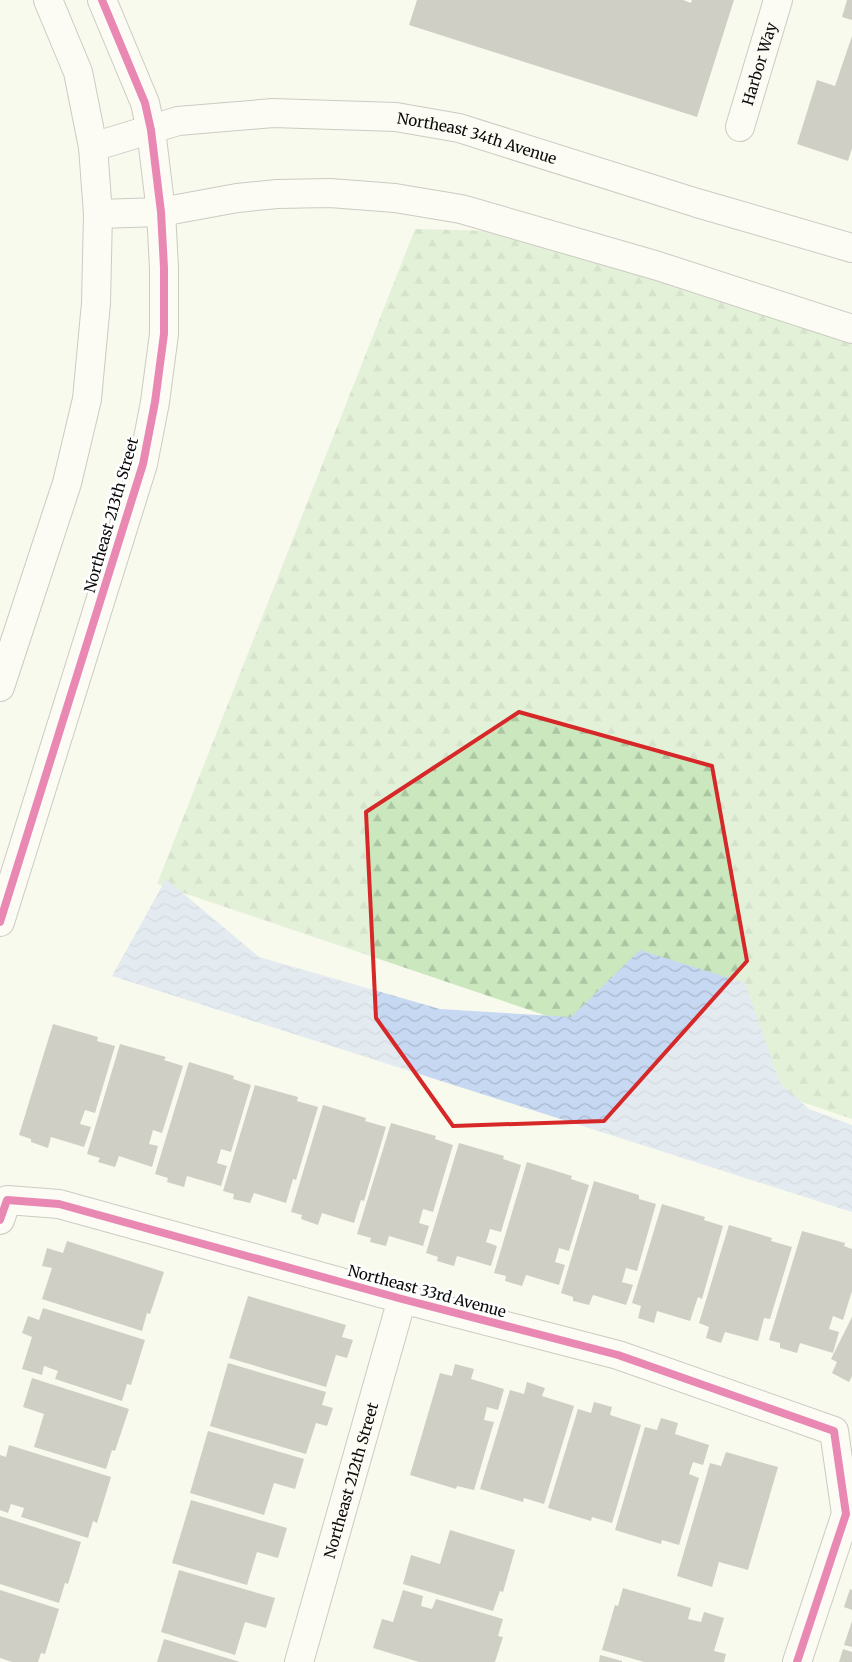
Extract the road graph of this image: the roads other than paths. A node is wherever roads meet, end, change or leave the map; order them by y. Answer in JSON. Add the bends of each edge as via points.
{"nodes":[{"id":1,"x":48,"y":0,"type":"edge"},
{"id":2,"x":102,"y":0,"type":"edge"},
{"id":3,"x":778,"y":0,"type":"edge"},
{"id":4,"x":740,"y":127,"type":"dead end"},
{"id":5,"x":151,"y":130,"type":"junction"},
{"id":6,"x":93,"y":147,"type":"junction"},
{"id":7,"x":161,"y":212,"type":"junction"},
{"id":8,"x":98,"y":214,"type":"junction"},
{"id":9,"x":852,"y":248,"type":"edge"},
{"id":10,"x":852,"y":329,"type":"edge"},
{"id":11,"x":0,"y":687,"type":"edge"},
{"id":12,"x":0,"y":922,"type":"edge"},
{"id":13,"x":3,"y":1210,"type":"edge"},
{"id":14,"x":402,"y":1299,"type":"junction"},
{"id":15,"x":299,"y":1662,"type":"edge"},
{"id":16,"x":797,"y":1662,"type":"edge"}],
"edges":[{"from":1,"to":6,"type":"street","via":[[78,72]]},
{"from":2,"to":5,"type":"street","name":"Northeast 213th Street","via":[[145,103]]},
{"from":3,"to":4,"type":"street","name":"Harbor Way"},
{"from":5,"to":6,"type":"street","name":"Northeast 34th Avenue"},
{"from":5,"to":7,"type":"street","name":"Northeast 213th Street"},
{"from":5,"to":9,"type":"street","name":"Northeast 34th Avenue","via":[[178,121],[273,113],[396,117],[459,128]]},
{"from":6,"to":8,"type":"street"},
{"from":7,"to":8,"type":"street"},
{"from":7,"to":10,"type":"street","via":[[237,198],[330,193],[395,198],[461,209],[658,266]]},
{"from":7,"to":12,"type":"street","name":"Northeast 213th Street","via":[[164,334],[143,464]]},
{"from":8,"to":11,"type":"street","via":[[96,303],[87,400],[67,483]]},
{"from":13,"to":14,"type":"street","name":"Northeast 33rd Avenue","via":[[59,1204]]},
{"from":14,"to":15,"type":"street","name":"Northeast 212th Street"},
{"from":14,"to":16,"type":"street","name":"Northeast 33rd Avenue","via":[[618,1355],[834,1431],[846,1514]]}]}
